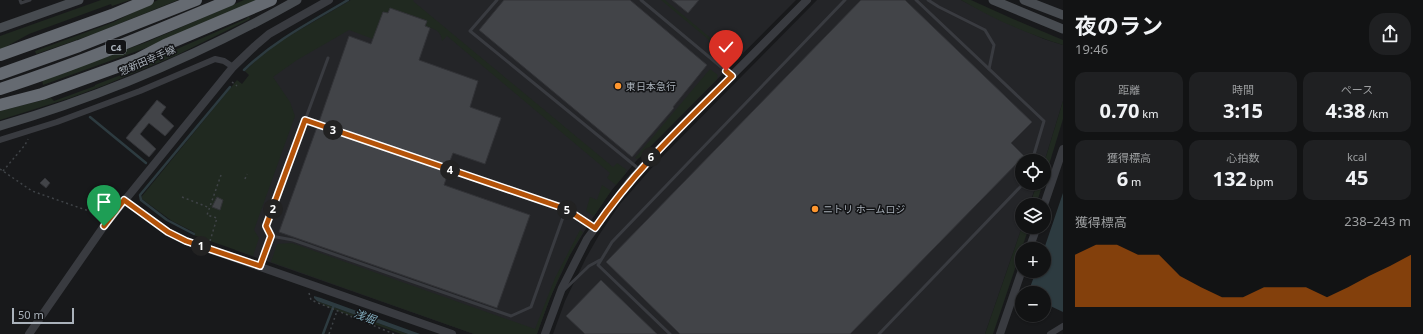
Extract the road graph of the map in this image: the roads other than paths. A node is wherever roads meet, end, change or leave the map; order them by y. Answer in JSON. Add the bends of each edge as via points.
{"nodes":[{"id":1,"x":20,"y":0,"type":"edge"},
{"id":2,"x":30,"y":0,"type":"edge"},
{"id":3,"x":79,"y":0,"type":"edge"},
{"id":4,"x":148,"y":0,"type":"edge"},
{"id":5,"x":196,"y":0,"type":"edge"},
{"id":6,"x":230,"y":0,"type":"edge"},
{"id":7,"x":271,"y":0,"type":"edge"},
{"id":8,"x":297,"y":0,"type":"edge"},
{"id":9,"x":329,"y":0,"type":"edge"},
{"id":10,"x":497,"y":0,"type":"edge"},
{"id":11,"x":641,"y":0,"type":"edge"},
{"id":12,"x":807,"y":0,"type":"edge"},
{"id":13,"x":845,"y":0,"type":"edge"},
{"id":14,"x":916,"y":0,"type":"edge"},
{"id":15,"x":928,"y":0,"type":"edge"},
{"id":16,"x":993,"y":0,"type":"edge"},
{"id":17,"x":1024,"y":0,"type":"edge"},
{"id":18,"x":1063,"y":15,"type":"edge"},
{"id":19,"x":0,"y":28,"type":"edge"},
{"id":20,"x":1063,"y":29,"type":"edge"},
{"id":21,"x":0,"y":55,"type":"edge"},
{"id":22,"x":328,"y":58,"type":"dead end"},
{"id":23,"x":233,"y":67,"type":"junction"},
{"id":24,"x":989,"y":69,"type":"junction"},
{"id":25,"x":0,"y":74,"type":"edge"},
{"id":26,"x":732,"y":76,"type":"junction"},
{"id":27,"x":0,"y":89,"type":"edge"},
{"id":28,"x":0,"y":105,"type":"edge"},
{"id":29,"x":305,"y":120,"type":"junction"},
{"id":30,"x":0,"y":126,"type":"edge"},
{"id":31,"x":0,"y":140,"type":"edge"},
{"id":32,"x":1063,"y":149,"type":"edge"},
{"id":33,"x":1034,"y":154,"type":"edge"},
{"id":34,"x":640,"y":170,"type":"junction"},
{"id":35,"x":1017,"y":190,"type":"edge"},
{"id":36,"x":1046,"y":198,"type":"edge"},
{"id":37,"x":124,"y":200,"type":"junction"},
{"id":38,"x":566,"y":209,"type":"junction"},
{"id":39,"x":595,"y":228,"type":"junction"},
{"id":40,"x":271,"y":236,"type":"junction"},
{"id":41,"x":601,"y":260,"type":"junction"},
{"id":42,"x":260,"y":266,"type":"junction"},
{"id":43,"x":1019,"y":278,"type":"edge"},
{"id":44,"x":559,"y":295,"type":"junction"},
{"id":45,"x":1063,"y":326,"type":"edge"},
{"id":46,"x":29,"y":334,"type":"edge"},
{"id":47,"x":452,"y":334,"type":"edge"},
{"id":48,"x":545,"y":334,"type":"edge"},
{"id":49,"x":670,"y":334,"type":"edge"},
{"id":50,"x":879,"y":334,"type":"edge"},
{"id":51,"x":1000,"y":334,"type":"edge"},
{"id":52,"x":1050,"y":334,"type":"edge"}],
"edges":[{"from":1,"to":2,"type":"lane","via":[[21,3]]},
{"from":3,"to":19,"type":"main road"},
{"from":4,"to":21,"type":"highway"},
{"from":5,"to":25,"type":"highway","number":"C4"},
{"from":6,"to":27,"type":"highway","number":"C4","via":[[100,53]]},
{"from":7,"to":28,"type":"highway","via":[[136,60],[42,94]]},
{"from":8,"to":30,"type":"main road","name":"惣新田幸手線","via":[[151,71],[72,103]]},
{"from":9,"to":23,"type":"street","via":[[270,34]]},
{"from":10,"to":34,"type":"lane","via":[[470,31]]},
{"from":11,"to":26,"type":"lane"},
{"from":12,"to":26,"type":"street"},
{"from":13,"to":41,"type":"lane","via":[[612,242]]},
{"from":14,"to":24,"type":"lane"},
{"from":15,"to":24,"type":"lane","via":[[985,30],[994,45]]},
{"from":16,"to":20,"type":"main road"},
{"from":17,"to":18,"type":"main road"},
{"from":22,"to":29,"type":"lane"},
{"from":23,"to":31,"type":"street","via":[[215,59],[140,92]]},
{"from":23,"to":37,"type":"street"},
{"from":24,"to":33,"type":"lane","via":[[1044,121]]},
{"from":26,"to":34,"type":"street"},
{"from":29,"to":38,"type":"lane"},
{"from":29,"to":40,"type":"lane","via":[[266,226]]},
{"from":32,"to":36,"type":"street"},
{"from":34,"to":39,"type":"street"},
{"from":35,"to":50,"type":"lane"},
{"from":37,"to":42,"type":"street","via":[[168,232],[186,241]]},
{"from":37,"to":46,"type":"street"},
{"from":38,"to":39,"type":"lane"},
{"from":38,"to":40,"type":"lane","via":[[531,307],[511,316],[293,240]]},
{"from":39,"to":44,"type":"street"},
{"from":40,"to":42,"type":"lane"},
{"from":41,"to":44,"type":"lane","via":[[589,266]]},
{"from":41,"to":49,"type":"lane","via":[[598,265]]},
{"from":42,"to":47,"type":"street"},
{"from":43,"to":51,"type":"street"},
{"from":44,"to":48,"type":"street"},
{"from":45,"to":52,"type":"street"}]}
